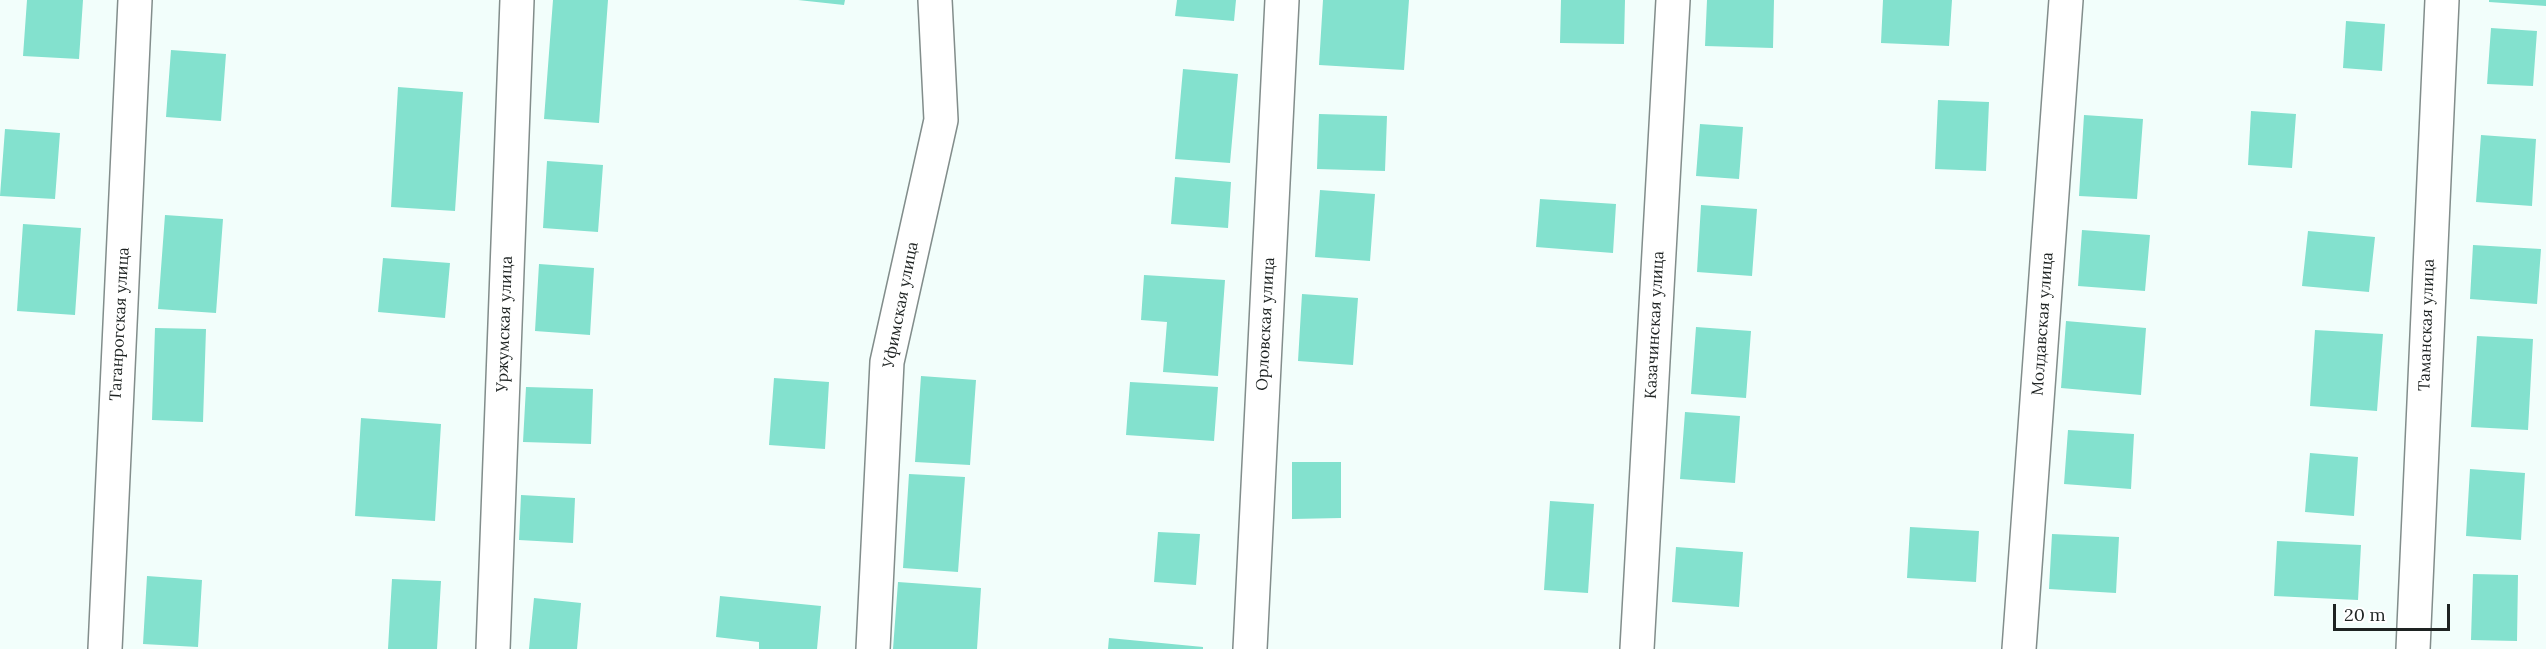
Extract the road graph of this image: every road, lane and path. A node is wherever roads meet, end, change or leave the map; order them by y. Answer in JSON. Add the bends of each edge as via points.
{"nodes":[{"id":1,"x":135,"y":0,"type":"edge"},
{"id":2,"x":518,"y":0,"type":"edge"},
{"id":3,"x":935,"y":0,"type":"edge"},
{"id":4,"x":1282,"y":0,"type":"edge"},
{"id":5,"x":1673,"y":0,"type":"edge"},
{"id":6,"x":2066,"y":0,"type":"edge"},
{"id":7,"x":2442,"y":0,"type":"edge"},
{"id":8,"x":105,"y":649,"type":"edge"},
{"id":9,"x":493,"y":649,"type":"edge"},
{"id":10,"x":873,"y":649,"type":"edge"},
{"id":11,"x":1250,"y":649,"type":"edge"},
{"id":12,"x":1637,"y":649,"type":"edge"},
{"id":13,"x":2019,"y":649,"type":"edge"},
{"id":14,"x":2413,"y":649,"type":"edge"}],
"edges":[{"from":1,"to":8,"type":"street","name":"Таганрогская улица"},
{"from":2,"to":9,"type":"street","name":"Уржумская улица"},
{"from":3,"to":10,"type":"street","name":"Уфимская улица","via":[[940,120],[887,362]]},
{"from":4,"to":11,"type":"street","name":"Орловская улица"},
{"from":5,"to":12,"type":"street","name":"Казачинская улица"},
{"from":6,"to":13,"type":"street","name":"Молдавская улица"},
{"from":7,"to":14,"type":"street","name":"Таманская улица"}]}
